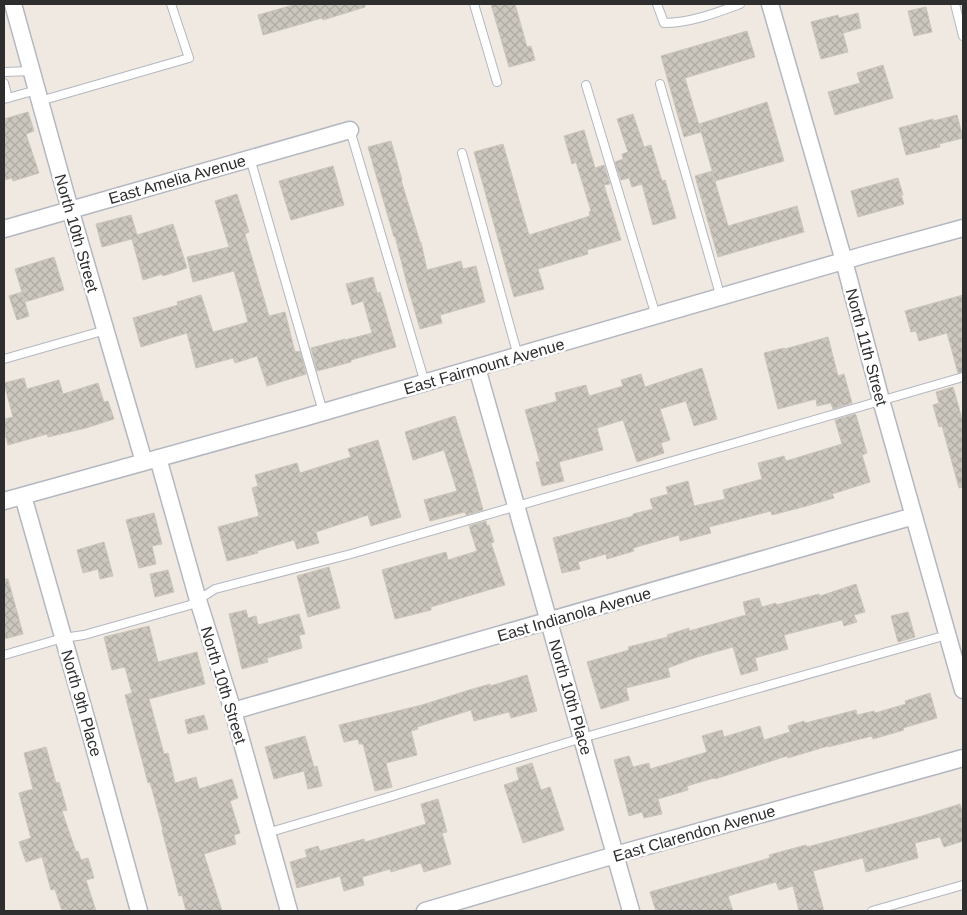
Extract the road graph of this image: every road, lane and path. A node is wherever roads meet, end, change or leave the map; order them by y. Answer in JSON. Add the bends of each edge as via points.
{"nodes":[{"id":1,"x":13,"y":4,"type":"edge"},
{"id":2,"x":171,"y":4,"type":"edge"},
{"id":3,"x":474,"y":4,"type":"edge"},
{"id":4,"x":657,"y":4,"type":"edge"},
{"id":5,"x":740,"y":4,"type":"edge"},
{"id":6,"x":770,"y":4,"type":"edge"},
{"id":7,"x":955,"y":4,"type":"edge"},
{"id":8,"x":963,"y":36,"type":"edge"},
{"id":9,"x":32,"y":71,"type":"junction"},
{"id":10,"x":4,"y":72,"type":"edge"},
{"id":11,"x":497,"y":82,"type":"dead end"},
{"id":12,"x":4,"y":83,"type":"edge"},
{"id":13,"x":660,"y":84,"type":"dead end"},
{"id":14,"x":586,"y":85,"type":"dead end"},
{"id":15,"x":39,"y":95,"type":"junction"},
{"id":16,"x":6,"y":99,"type":"edge"},
{"id":17,"x":350,"y":130,"type":"joint"},
{"id":18,"x":462,"y":153,"type":"dead end"},
{"id":19,"x":250,"y":158,"type":"junction"},
{"id":20,"x":70,"y":210,"type":"junction"},
{"id":21,"x":963,"y":228,"type":"edge"},
{"id":22,"x":4,"y":229,"type":"edge"},
{"id":23,"x":844,"y":261,"type":"junction"},
{"id":24,"x":721,"y":298,"type":"junction"},
{"id":25,"x":656,"y":316,"type":"junction"},
{"id":26,"x":106,"y":330,"type":"junction"},
{"id":27,"x":518,"y":356,"type":"junction"},
{"id":28,"x":4,"y":359,"type":"edge"},
{"id":29,"x":477,"y":368,"type":"junction"},
{"id":30,"x":963,"y":377,"type":"edge"},
{"id":31,"x":425,"y":383,"type":"junction"},
{"id":32,"x":881,"y":400,"type":"junction"},
{"id":33,"x":322,"y":412,"type":"junction"},
{"id":34,"x":151,"y":460,"type":"junction"},
{"id":35,"x":23,"y":496,"type":"junction"},
{"id":36,"x":4,"y":501,"type":"edge"},
{"id":37,"x":517,"y":506,"type":"junction"},
{"id":38,"x":914,"y":516,"type":"junction"},
{"id":39,"x":198,"y":600,"type":"junction"},
{"id":40,"x":549,"y":621,"type":"junction"},
{"id":41,"x":947,"y":635,"type":"junction"},
{"id":42,"x":63,"y":638,"type":"junction"},
{"id":43,"x":4,"y":655,"type":"edge"},
{"id":44,"x":963,"y":690,"type":"edge"},
{"id":45,"x":233,"y":711,"type":"junction"},
{"id":46,"x":582,"y":738,"type":"junction"},
{"id":47,"x":963,"y":758,"type":"edge"},
{"id":48,"x":267,"y":833,"type":"junction"},
{"id":49,"x":615,"y":855,"type":"junction"},
{"id":50,"x":963,"y":885,"type":"edge"},
{"id":51,"x":139,"y":911,"type":"edge"},
{"id":52,"x":289,"y":911,"type":"edge"},
{"id":53,"x":425,"y":911,"type":"edge"},
{"id":54,"x":631,"y":911,"type":"edge"},
{"id":55,"x":872,"y":911,"type":"edge"}],
"edges":[{"from":1,"to":9,"type":"street","name":"North 10th Street"},
{"from":2,"to":15,"type":"lane","via":[[190,58]]},
{"from":3,"to":11,"type":"lane"},
{"from":4,"to":5,"type":"lane","via":[[664,22],[678,23]]},
{"from":6,"to":23,"type":"street","name":"North 11th Street"},
{"from":7,"to":8,"type":"lane"},
{"from":9,"to":10,"type":"lane"},
{"from":9,"to":15,"type":"street","name":"North 10th Street"},
{"from":12,"to":16,"type":"lane"},
{"from":13,"to":24,"type":"lane"},
{"from":14,"to":25,"type":"lane"},
{"from":15,"to":16,"type":"lane"},
{"from":15,"to":20,"type":"street","name":"North 10th Street"},
{"from":17,"to":19,"type":"street","name":"East Amelia Avenue"},
{"from":17,"to":31,"type":"lane"},
{"from":18,"to":27,"type":"lane"},
{"from":19,"to":20,"type":"street","name":"East Amelia Avenue"},
{"from":19,"to":33,"type":"lane"},
{"from":20,"to":22,"type":"street","name":"East Amelia Avenue"},
{"from":20,"to":26,"type":"street","name":"North 10th Street"},
{"from":21,"to":23,"type":"street","name":"East Fairmount Avenue"},
{"from":23,"to":24,"type":"street","name":"East Fairmount Avenue"},
{"from":23,"to":32,"type":"street","name":"North 11th Street"},
{"from":24,"to":25,"type":"street","name":"East Fairmount Avenue"},
{"from":25,"to":27,"type":"street","name":"East Fairmount Avenue"},
{"from":26,"to":28,"type":"lane"},
{"from":26,"to":34,"type":"street","name":"North 10th Street"},
{"from":27,"to":29,"type":"street","name":"East Fairmount Avenue"},
{"from":29,"to":31,"type":"street","name":"East Fairmount Avenue"},
{"from":29,"to":37,"type":"street","name":"North 10th Place"},
{"from":30,"to":32,"type":"lane"},
{"from":31,"to":33,"type":"street","name":"East Fairmount Avenue"},
{"from":32,"to":37,"type":"lane"},
{"from":32,"to":38,"type":"street","name":"North 11th Street"},
{"from":33,"to":34,"type":"street","name":"East Fairmount Avenue"},
{"from":34,"to":35,"type":"street","name":"East Fairmount Avenue"},
{"from":34,"to":39,"type":"street","name":"North 10th Street"},
{"from":35,"to":36,"type":"street","name":"East Fairmount Avenue"},
{"from":35,"to":42,"type":"street","name":"North 9th Place"},
{"from":37,"to":39,"type":"lane","via":[[352,554],[215,589]]},
{"from":37,"to":40,"type":"street","name":"North 10th Place"},
{"from":38,"to":40,"type":"street","name":"East Indianola Avenue"},
{"from":38,"to":41,"type":"street","name":"North 11th Street"},
{"from":39,"to":42,"type":"lane","via":[[84,635]]},
{"from":39,"to":45,"type":"street","name":"North 10th Street"},
{"from":40,"to":45,"type":"street","name":"East Indianola Avenue"},
{"from":40,"to":46,"type":"street","name":"North 10th Place"},
{"from":41,"to":44,"type":"street","name":"North 11th Street"},
{"from":41,"to":46,"type":"lane"},
{"from":42,"to":43,"type":"lane"},
{"from":42,"to":51,"type":"street","name":"North 9th Place"},
{"from":45,"to":48,"type":"street","name":"North 10th Street"},
{"from":46,"to":48,"type":"lane"},
{"from":46,"to":49,"type":"street","name":"North 10th Place"},
{"from":47,"to":49,"type":"street","name":"East Clarendon Avenue"},
{"from":48,"to":52,"type":"street","name":"North 10th Street"},
{"from":49,"to":53,"type":"street","name":"East Clarendon Avenue"},
{"from":49,"to":54,"type":"street","name":"North 10th Place"},
{"from":50,"to":55,"type":"lane"}]}
